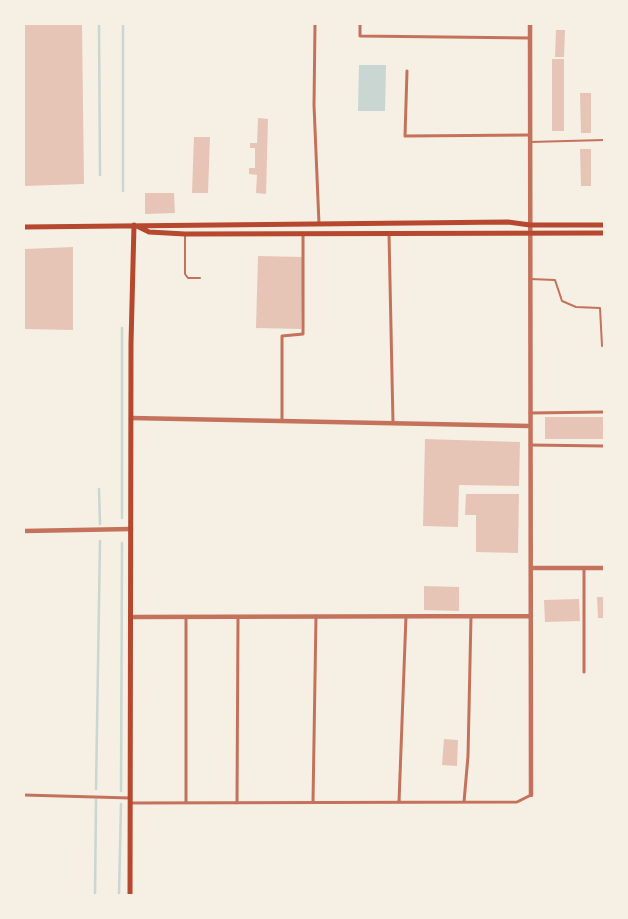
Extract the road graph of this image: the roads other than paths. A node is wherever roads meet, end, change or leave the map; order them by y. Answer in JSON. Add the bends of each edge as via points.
{"nodes":[{"id":1,"x":315,"y":24,"type":"edge"},
{"id":2,"x":360,"y":24,"type":"edge"},
{"id":3,"x":530,"y":24,"type":"edge"},
{"id":4,"x":530,"y":38,"type":"junction"},
{"id":5,"x":406,"y":71,"type":"dead end"},
{"id":6,"x":530,"y":135,"type":"junction"},
{"id":7,"x":604,"y":140,"type":"edge"},
{"id":8,"x":530,"y":142,"type":"junction"},
{"id":9,"x":134,"y":225,"type":"junction"},
{"id":10,"x":319,"y":225,"type":"junction"},
{"id":11,"x":530,"y":225,"type":"junction"},
{"id":12,"x":604,"y":225,"type":"edge"},
{"id":13,"x":24,"y":227,"type":"edge"},
{"id":14,"x":530,"y":232,"type":"junction"},
{"id":15,"x":303,"y":233,"type":"junction"},
{"id":16,"x":390,"y":233,"type":"junction"},
{"id":17,"x":604,"y":233,"type":"edge"},
{"id":18,"x":185,"y":234,"type":"junction"},
{"id":19,"x":200,"y":278,"type":"dead end"},
{"id":20,"x":530,"y":279,"type":"junction"},
{"id":21,"x":602,"y":346,"type":"dead end"},
{"id":22,"x":604,"y":412,"type":"edge"},
{"id":23,"x":530,"y":413,"type":"junction"},
{"id":24,"x":131,"y":418,"type":"junction"},
{"id":25,"x":282,"y":421,"type":"junction"},
{"id":26,"x":393,"y":423,"type":"junction"},
{"id":27,"x":530,"y":426,"type":"junction"},
{"id":28,"x":530,"y":445,"type":"junction"},
{"id":29,"x":604,"y":446,"type":"edge"},
{"id":30,"x":131,"y":529,"type":"junction"},
{"id":31,"x":24,"y":531,"type":"edge"},
{"id":32,"x":531,"y":568,"type":"junction"},
{"id":33,"x":604,"y":568,"type":"edge"},
{"id":34,"x":584,"y":569,"type":"junction"},
{"id":35,"x":316,"y":616,"type":"junction"},
{"id":36,"x":406,"y":616,"type":"junction"},
{"id":37,"x":471,"y":616,"type":"junction"},
{"id":38,"x":530,"y":616,"type":"junction"},
{"id":39,"x":131,"y":617,"type":"junction"},
{"id":40,"x":186,"y":617,"type":"junction"},
{"id":41,"x":238,"y":617,"type":"junction"},
{"id":42,"x":584,"y":672,"type":"dead end"},
{"id":43,"x":24,"y":795,"type":"edge"},
{"id":44,"x":531,"y":795,"type":"joint"},
{"id":45,"x":130,"y":800,"type":"junction"},
{"id":46,"x":313,"y":802,"type":"junction"},
{"id":47,"x":399,"y":802,"type":"junction"},
{"id":48,"x":464,"y":802,"type":"junction"},
{"id":49,"x":186,"y":803,"type":"junction"},
{"id":50,"x":237,"y":803,"type":"junction"},
{"id":51,"x":130,"y":895,"type":"edge"}],
"edges":[{"from":1,"to":10,"type":"street","via":[[314,105]]},
{"from":2,"to":4,"type":"street","via":[[360,36]]},
{"from":3,"to":4,"type":"street"},
{"from":4,"to":6,"type":"street"},
{"from":5,"to":6,"type":"street","via":[[405,136]]},
{"from":6,"to":8,"type":"street"},
{"from":7,"to":8,"type":"lane"},
{"from":8,"to":11,"type":"street"},
{"from":9,"to":10,"type":"main road"},
{"from":9,"to":13,"type":"main road"},
{"from":9,"to":18,"type":"main road","via":[[149,232]]},
{"from":9,"to":24,"type":"main road"},
{"from":10,"to":11,"type":"main road","via":[[508,222]]},
{"from":11,"to":12,"type":"main road"},
{"from":11,"to":14,"type":"street"},
{"from":14,"to":16,"type":"main road"},
{"from":14,"to":17,"type":"main road"},
{"from":14,"to":20,"type":"street"},
{"from":15,"to":16,"type":"main road"},
{"from":15,"to":18,"type":"main road"},
{"from":15,"to":25,"type":"street","via":[[303,334],[282,336]]},
{"from":16,"to":26,"type":"street"},
{"from":18,"to":19,"type":"lane","via":[[185,274],[188,278]]},
{"from":20,"to":21,"type":"lane","via":[[555,280],[562,300],[576,307],[600,308]]},
{"from":20,"to":23,"type":"street"},
{"from":22,"to":23,"type":"street"},
{"from":23,"to":27,"type":"street"},
{"from":24,"to":25,"type":"street"},
{"from":24,"to":30,"type":"main road"},
{"from":25,"to":26,"type":"street"},
{"from":26,"to":27,"type":"street"},
{"from":27,"to":28,"type":"street"},
{"from":28,"to":29,"type":"street"},
{"from":28,"to":32,"type":"street"},
{"from":30,"to":31,"type":"street"},
{"from":30,"to":39,"type":"main road"},
{"from":32,"to":34,"type":"street"},
{"from":32,"to":38,"type":"street"},
{"from":33,"to":34,"type":"street"},
{"from":34,"to":42,"type":"street"},
{"from":35,"to":36,"type":"street"},
{"from":35,"to":41,"type":"street"},
{"from":35,"to":46,"type":"street"},
{"from":36,"to":37,"type":"street"},
{"from":36,"to":47,"type":"street"},
{"from":37,"to":38,"type":"street"},
{"from":37,"to":48,"type":"street"},
{"from":38,"to":44,"type":"street"},
{"from":39,"to":40,"type":"street"},
{"from":39,"to":45,"type":"main road"},
{"from":40,"to":41,"type":"street"},
{"from":40,"to":49,"type":"street"},
{"from":41,"to":50,"type":"street"},
{"from":43,"to":45,"type":"street"},
{"from":44,"to":48,"type":"street","via":[[517,802]]},
{"from":45,"to":49,"type":"street"},
{"from":45,"to":51,"type":"main road"},
{"from":46,"to":47,"type":"street"},
{"from":46,"to":50,"type":"street"},
{"from":47,"to":48,"type":"street"},
{"from":49,"to":50,"type":"street"}]}
